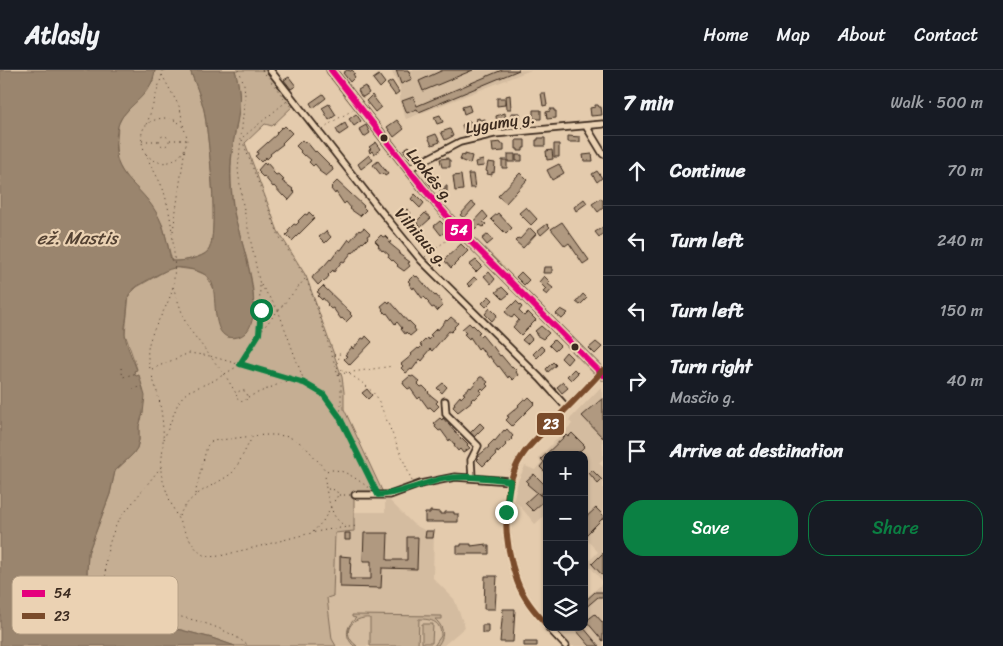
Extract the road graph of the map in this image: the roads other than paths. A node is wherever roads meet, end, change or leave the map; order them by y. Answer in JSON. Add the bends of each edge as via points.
{"nodes":[{"id":1,"x":270,"y":70,"type":"edge"},
{"id":2,"x":331,"y":70,"type":"edge"},
{"id":3,"x":603,"y":124,"type":"edge"},
{"id":4,"x":586,"y":126,"type":"junction"},
{"id":5,"x":603,"y":154,"type":"edge"},
{"id":6,"x":408,"y":168,"type":"junction"},
{"id":7,"x":602,"y":372,"type":"edge"},
{"id":8,"x":445,"y":401,"type":"dead end"},
{"id":9,"x":567,"y":408,"type":"junction"},
{"id":10,"x":472,"y":477,"type":"junction"},
{"id":11,"x":510,"y":481,"type":"junction"},
{"id":12,"x":355,"y":495,"type":"road end"},
{"id":13,"x":543,"y":620,"type":"edge"},
{"id":14,"x":552,"y":631,"type":"edge"},
{"id":15,"x":566,"y":646,"type":"edge"}],
"edges":[{"from":1,"to":9,"type":"street","name":"Vilniaus g.","via":[[422,260]]},
{"from":2,"to":6,"type":"main road","name":"Luokės g."},
{"from":3,"to":4,"type":"street","name":"Lygumų g."},
{"from":4,"to":5,"type":"street"},
{"from":4,"to":6,"type":"street","name":"Lygumų g.","via":[[494,134],[460,142]]},
{"from":6,"to":7,"type":"main road","name":"Luokės g.","via":[[460,230]]},
{"from":7,"to":9,"type":"street"},
{"from":8,"to":10,"type":"street","via":[[446,414],[478,446],[471,460]]},
{"from":9,"to":11,"type":"street","via":[[522,455]]},
{"from":10,"to":11,"type":"street"},
{"from":10,"to":12,"type":"street","via":[[444,479],[390,494]]},
{"from":11,"to":13,"type":"street","via":[[506,512],[513,566],[529,603]]},
{"from":14,"to":15,"type":"street"}]}
